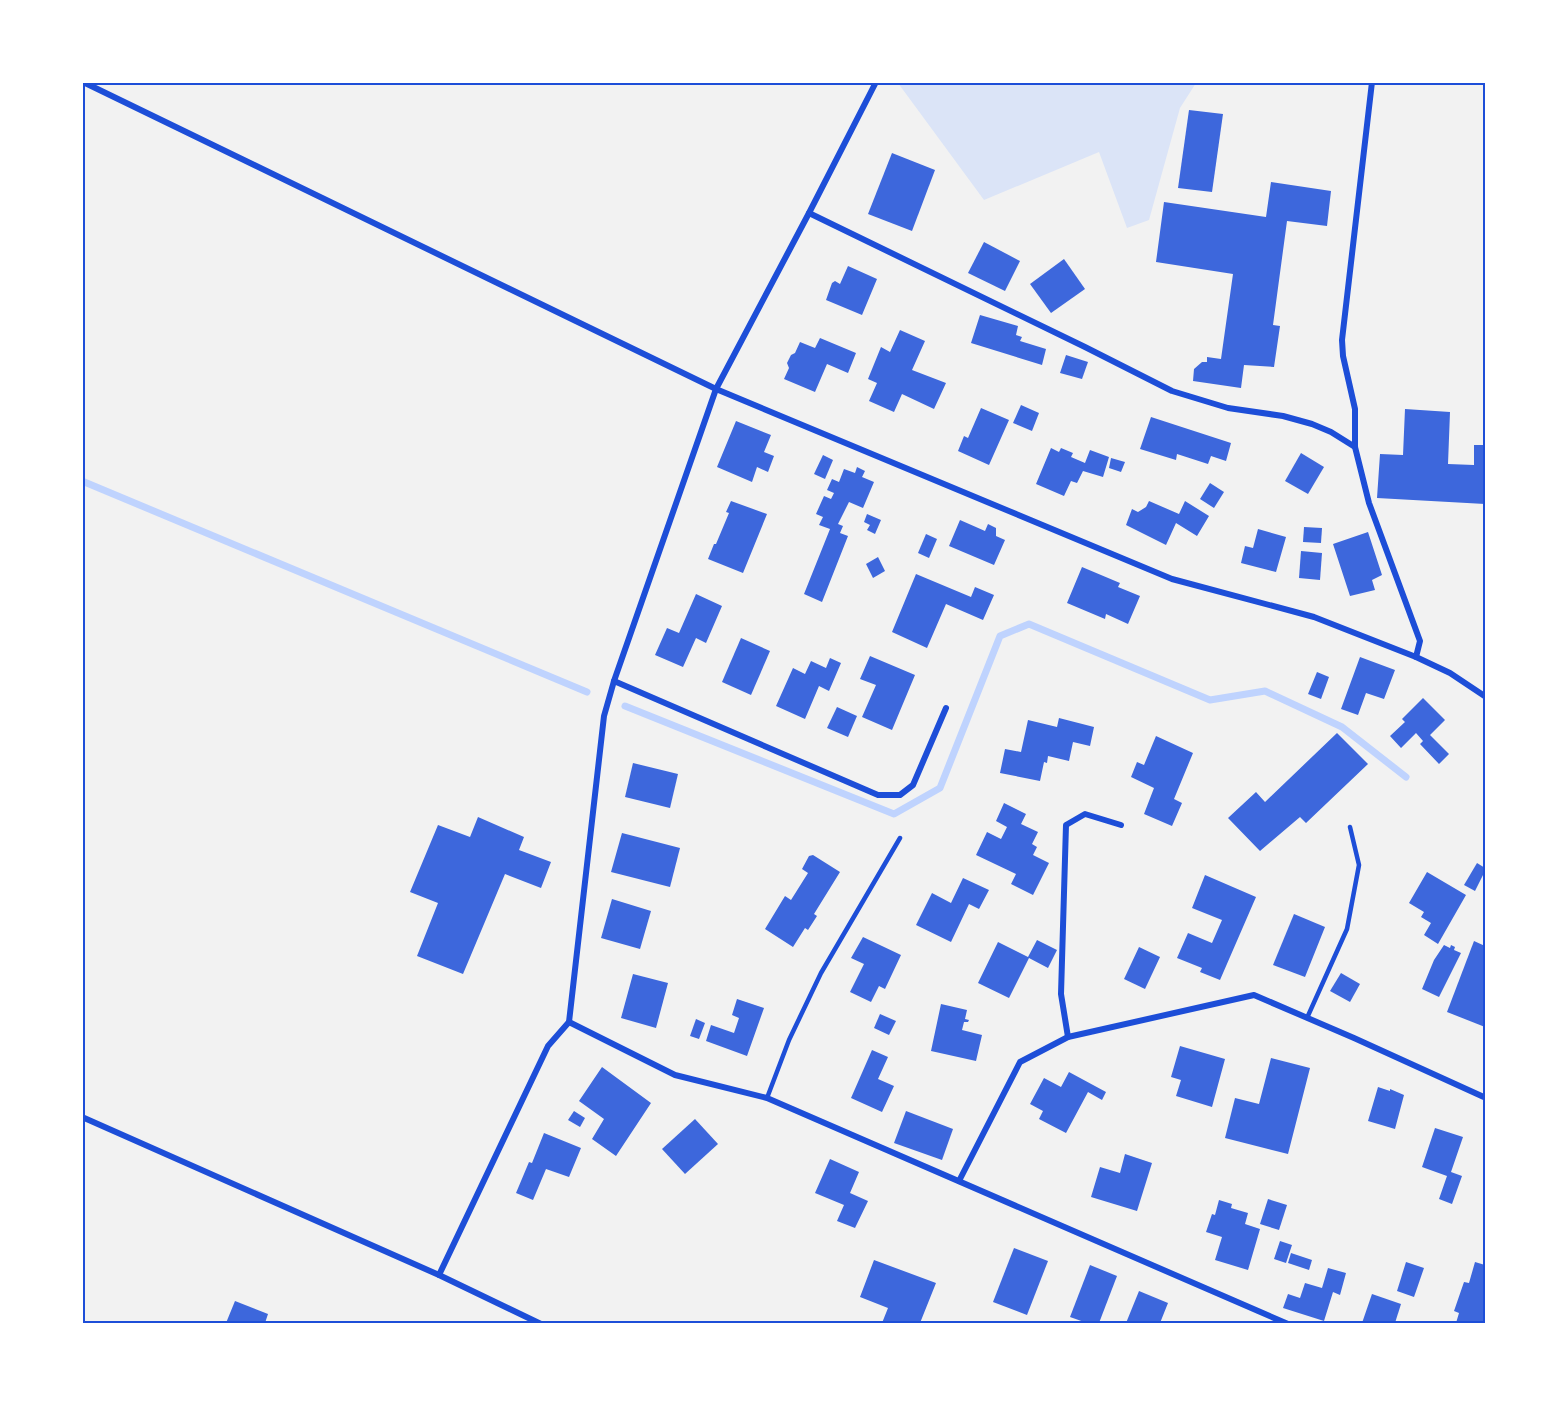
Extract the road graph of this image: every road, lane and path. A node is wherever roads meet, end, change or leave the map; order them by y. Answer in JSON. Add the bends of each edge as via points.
{"nodes":[{"id":1,"x":83,"y":82,"type":"edge"},
{"id":2,"x":876,"y":82,"type":"edge"},
{"id":3,"x":1372,"y":82,"type":"edge"},
{"id":4,"x":809,"y":213,"type":"junction"},
{"id":5,"x":716,"y":389,"type":"junction"},
{"id":6,"x":1355,"y":447,"type":"junction"},
{"id":7,"x":1416,"y":657,"type":"junction"},
{"id":8,"x":614,"y":681,"type":"junction"},
{"id":9,"x":1485,"y":697,"type":"edge"},
{"id":10,"x":946,"y":708,"type":"dead end"},
{"id":11,"x":1121,"y":825,"type":"dead end"},
{"id":12,"x":1350,"y":827,"type":"dead end"},
{"id":13,"x":900,"y":838,"type":"dead end"},
{"id":14,"x":1306,"y":1018,"type":"junction"},
{"id":15,"x":569,"y":1022,"type":"junction"},
{"id":16,"x":1068,"y":1037,"type":"junction"},
{"id":17,"x":767,"y":1098,"type":"junction"},
{"id":18,"x":1485,"y":1098,"type":"edge"},
{"id":19,"x":82,"y":1117,"type":"edge"},
{"id":20,"x":959,"y":1181,"type":"junction"},
{"id":21,"x":439,"y":1275,"type":"junction"},
{"id":22,"x":541,"y":1323,"type":"edge"},
{"id":23,"x":1288,"y":1323,"type":"edge"}],
"edges":[{"from":1,"to":5,"type":"street"},
{"from":2,"to":4,"type":"street"},
{"from":3,"to":6,"type":"street","via":[[1342,340],[1354,409]]},
{"from":4,"to":5,"type":"street"},
{"from":4,"to":6,"type":"street","via":[[1172,392],[1228,408],[1312,424]]},
{"from":5,"to":7,"type":"street","via":[[1172,579],[1314,617]]},
{"from":5,"to":8,"type":"street"},
{"from":6,"to":7,"type":"street","via":[[1370,503],[1420,641]]},
{"from":7,"to":9,"type":"street","via":[[1450,673]]},
{"from":8,"to":10,"type":"street","via":[[878,795],[900,795],[914,785]]},
{"from":8,"to":15,"type":"street","via":[[604,716]]},
{"from":11,"to":16,"type":"street","via":[[1085,814],[1066,825],[1060,994]]},
{"from":12,"to":14,"type":"lane","via":[[1359,866],[1347,929]]},
{"from":13,"to":17,"type":"lane","via":[[821,973]]},
{"from":14,"to":16,"type":"street","via":[[1254,995]]},
{"from":14,"to":18,"type":"street"},
{"from":15,"to":17,"type":"street","via":[[675,1075]]},
{"from":15,"to":21,"type":"street","via":[[548,1046]]},
{"from":16,"to":20,"type":"street","via":[[1020,1062]]},
{"from":17,"to":20,"type":"street"},
{"from":19,"to":21,"type":"street"},
{"from":20,"to":23,"type":"street"},
{"from":21,"to":22,"type":"street"}]}
